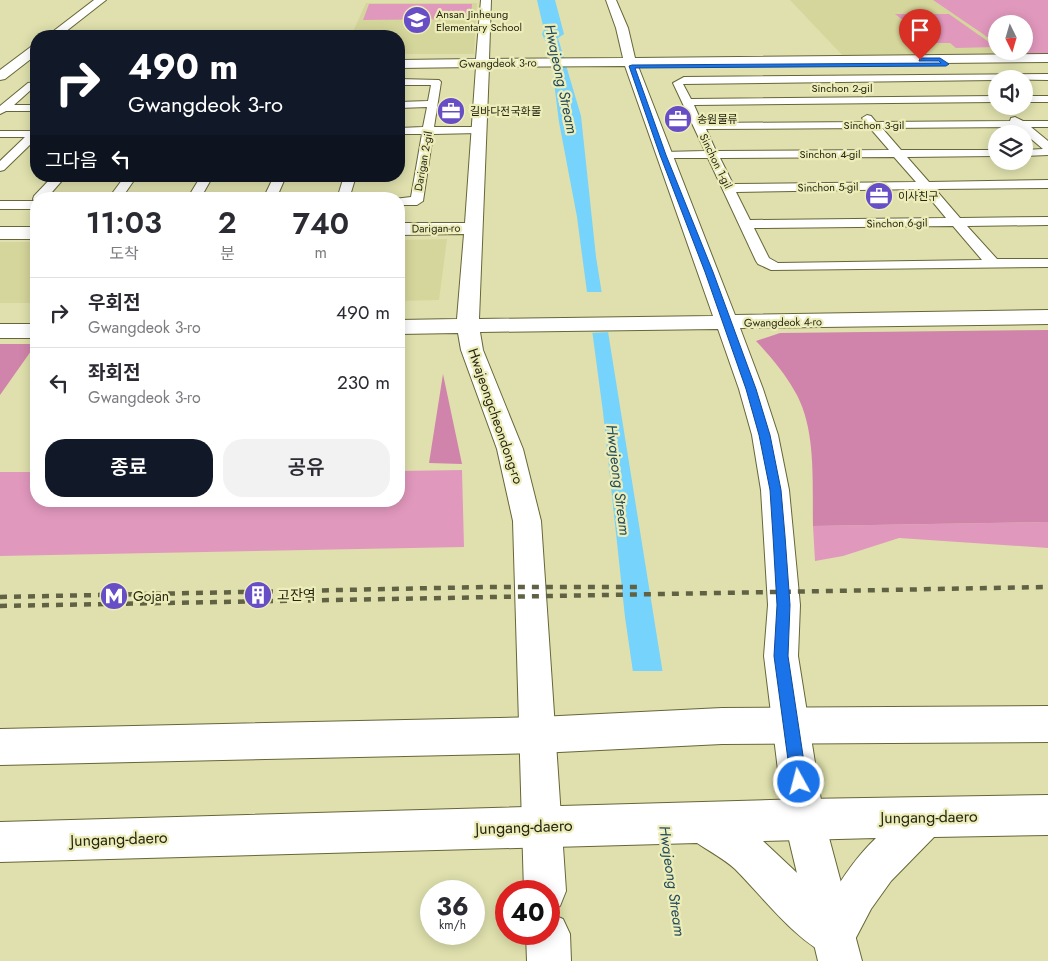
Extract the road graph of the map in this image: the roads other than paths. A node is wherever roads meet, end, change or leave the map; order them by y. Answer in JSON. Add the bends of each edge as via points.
{"nodes":[{"id":1,"x":101,"y":0,"type":"edge"},
{"id":2,"x":486,"y":0,"type":"edge"},
{"id":3,"x":611,"y":0,"type":"edge"},
{"id":4,"x":60,"y":30,"type":"edge"},
{"id":5,"x":30,"y":52,"type":"edge"},
{"id":6,"x":1048,"y":58,"type":"edge"},
{"id":7,"x":943,"y":62,"type":"junction"},
{"id":8,"x":1048,"y":63,"type":"edge"},
{"id":9,"x":405,"y":64,"type":"edge"},
{"id":10,"x":631,"y":64,"type":"junction"},
{"id":11,"x":483,"y":66,"type":"junction"},
{"id":12,"x":405,"y":68,"type":"edge"},
{"id":13,"x":30,"y":69,"type":"edge"},
{"id":14,"x":4,"y":70,"type":"edge"},
{"id":15,"x":1048,"y":77,"type":"edge"},
{"id":16,"x":963,"y":78,"type":"junction"},
{"id":17,"x":832,"y":79,"type":"junction"},
{"id":18,"x":405,"y":82,"type":"edge"},
{"id":19,"x":30,"y":86,"type":"edge"},
{"id":20,"x":988,"y":97,"type":"edge"},
{"id":21,"x":1033,"y":99,"type":"edge"},
{"id":22,"x":1048,"y":99,"type":"edge"},
{"id":23,"x":852,"y":101,"type":"junction"},
{"id":24,"x":688,"y":102,"type":"junction"},
{"id":25,"x":433,"y":104,"type":"junction"},
{"id":26,"x":988,"y":104,"type":"edge"},
{"id":27,"x":405,"y":105,"type":"edge"},
{"id":28,"x":30,"y":108,"type":"edge"},
{"id":29,"x":2,"y":110,"type":"edge"},
{"id":30,"x":1009,"y":115,"type":"edge"},
{"id":31,"x":1019,"y":124,"type":"junction"},
{"id":32,"x":1048,"y":124,"type":"edge"},
{"id":33,"x":872,"y":125,"type":"junction"},
{"id":34,"x":699,"y":126,"type":"junction"},
{"id":35,"x":479,"y":130,"type":"junction"},
{"id":36,"x":405,"y":131,"type":"edge"},
{"id":37,"x":428,"y":131,"type":"junction"},
{"id":38,"x":0,"y":134,"type":"edge"},
{"id":39,"x":30,"y":134,"type":"edge"},
{"id":40,"x":30,"y":140,"type":"edge"},
{"id":41,"x":1048,"y":147,"type":"edge"},
{"id":42,"x":1033,"y":152,"type":"edge"},
{"id":43,"x":1048,"y":152,"type":"edge"},
{"id":44,"x":988,"y":153,"type":"edge"},
{"id":45,"x":897,"y":154,"type":"junction"},
{"id":46,"x":663,"y":155,"type":"junction"},
{"id":47,"x":712,"y":155,"type":"junction"},
{"id":48,"x":0,"y":167,"type":"edge"},
{"id":49,"x":55,"y":182,"type":"edge"},
{"id":50,"x":1048,"y":184,"type":"edge"},
{"id":51,"x":925,"y":185,"type":"junction"},
{"id":52,"x":729,"y":188,"type":"junction"},
{"id":53,"x":46,"y":192,"type":"edge"},
{"id":54,"x":405,"y":201,"type":"edge"},
{"id":55,"x":30,"y":204,"type":"edge"},
{"id":56,"x":0,"y":206,"type":"edge"},
{"id":57,"x":1048,"y":221,"type":"edge"},
{"id":58,"x":956,"y":222,"type":"junction"},
{"id":59,"x":747,"y":224,"type":"junction"},
{"id":60,"x":405,"y":228,"type":"edge"},
{"id":61,"x":474,"y":228,"type":"junction"},
{"id":62,"x":0,"y":233,"type":"edge"},
{"id":63,"x":30,"y":233,"type":"edge"},
{"id":64,"x":1048,"y":263,"type":"edge"},
{"id":65,"x":993,"y":264,"type":"junction"},
{"id":66,"x":1048,"y":301,"type":"edge"},
{"id":67,"x":405,"y":310,"type":"edge"},
{"id":68,"x":30,"y":313,"type":"edge"},
{"id":69,"x":0,"y":314,"type":"edge"},
{"id":70,"x":724,"y":314,"type":"junction"},
{"id":71,"x":468,"y":317,"type":"junction"},
{"id":72,"x":1048,"y":317,"type":"edge"},
{"id":73,"x":405,"y":326,"type":"edge"},
{"id":74,"x":0,"y":331,"type":"edge"},
{"id":75,"x":30,"y":331,"type":"edge"},
{"id":76,"x":1048,"y":724,"type":"edge"},
{"id":77,"x":792,"y":726,"type":"junction"},
{"id":78,"x":539,"y":735,"type":"junction"},
{"id":79,"x":0,"y":747,"type":"edge"},
{"id":80,"x":1048,"y":815,"type":"edge"},
{"id":81,"x":926,"y":817,"type":"junction"},
{"id":82,"x":804,"y":819,"type":"junction"},
{"id":83,"x":542,"y":827,"type":"junction"},
{"id":84,"x":744,"y":838,"type":"junction"},
{"id":85,"x":0,"y":842,"type":"edge"},
{"id":86,"x":544,"y":880,"type":"edge"},
{"id":87,"x":548,"y":945,"type":"edge"},
{"id":88,"x":837,"y":948,"type":"edge"},
{"id":89,"x":549,"y":961,"type":"edge"}],
"edges":[{"from":1,"to":4,"type":"street"},
{"from":2,"to":11,"type":"street","name":"Hwajeongcheondong-ro"},
{"from":3,"to":10,"type":"street"},
{"from":5,"to":14,"type":"street"},
{"from":6,"to":7,"type":"street","name":"Gwangdeok 3-ro"},
{"from":7,"to":8,"type":"street","name":"Gwangdeok 3-ro"},
{"from":7,"to":10,"type":"street","name":"Gwangdeok 3-ro"},
{"from":7,"to":16,"type":"street"},
{"from":9,"to":11,"type":"street","name":"Gwangdeok 3-ro"},
{"from":10,"to":11,"type":"street","name":"Gwangdeok 3-ro"},
{"from":10,"to":46,"type":"street"},
{"from":11,"to":12,"type":"street","name":"Gwangdeok 3-ro"},
{"from":11,"to":35,"type":"street","name":"Hwajeongcheondong-ro"},
{"from":13,"to":14,"type":"street"},
{"from":15,"to":16,"type":"street","name":"Sinchon 1-gil"},
{"from":16,"to":17,"type":"street","name":"Sinchon 1-gil"},
{"from":16,"to":20,"type":"street"},
{"from":17,"to":23,"type":"street"},
{"from":17,"to":24,"type":"street","name":"Sinchon 1-gil","via":[[684,80],[678,83]]},
{"from":18,"to":25,"type":"street","name":"Darigan 2-gil","via":[[436,82]]},
{"from":19,"to":29,"type":"street"},
{"from":21,"to":22,"type":"street"},
{"from":23,"to":24,"type":"street","name":"Sinchon 2-gil"},
{"from":23,"to":26,"type":"street","name":"Sinchon 2-gil"},
{"from":23,"to":33,"type":"street"},
{"from":24,"to":34,"type":"street","name":"Sinchon 1-gil"},
{"from":25,"to":27,"type":"street"},
{"from":25,"to":37,"type":"street","name":"Darigan 2-gil"},
{"from":28,"to":29,"type":"street"},
{"from":30,"to":31,"type":"street"},
{"from":31,"to":32,"type":"street","name":"Sinchon 3-gil"},
{"from":31,"to":33,"type":"street","name":"Sinchon 3-gil"},
{"from":31,"to":41,"type":"street"},
{"from":33,"to":34,"type":"street","name":"Sinchon 3-gil"},
{"from":33,"to":45,"type":"street"},
{"from":34,"to":47,"type":"street","name":"Sinchon 1-gil"},
{"from":35,"to":37,"type":"street"},
{"from":35,"to":61,"type":"street","name":"Hwajeongcheondong-ro"},
{"from":36,"to":37,"type":"street"},
{"from":37,"to":54,"type":"street","name":"Darigan 2-gil","via":[[417,200]]},
{"from":38,"to":39,"type":"street"},
{"from":40,"to":48,"type":"street"},
{"from":42,"to":43,"type":"street"},
{"from":44,"to":45,"type":"street","name":"Sinchon 4-gil"},
{"from":45,"to":47,"type":"street","name":"Sinchon 4-gil"},
{"from":45,"to":51,"type":"street"},
{"from":46,"to":47,"type":"street","name":"Sinchon 4-gil"},
{"from":46,"to":70,"type":"street"},
{"from":47,"to":52,"type":"street","name":"Sinchon 1-gil"},
{"from":49,"to":53,"type":"street"},
{"from":50,"to":51,"type":"street","name":"Sinchon 5-gil"},
{"from":51,"to":52,"type":"street","name":"Sinchon 5-gil"},
{"from":51,"to":58,"type":"street"},
{"from":52,"to":59,"type":"street","name":"Sinchon 1-gil"},
{"from":55,"to":56,"type":"street"},
{"from":57,"to":58,"type":"street","name":"Sinchon 6-gil"},
{"from":58,"to":59,"type":"street","name":"Sinchon 6-gil"},
{"from":58,"to":65,"type":"street"},
{"from":59,"to":65,"type":"street","name":"Sinchon 1-gil","via":[[763,261],[776,267]]},
{"from":60,"to":61,"type":"street","name":"Darigan-ro"},
{"from":61,"to":71,"type":"street","name":"Hwajeongcheondong-ro"},
{"from":62,"to":63,"type":"street"},
{"from":64,"to":65,"type":"street","name":"Sinchon 1-gil"},
{"from":66,"to":70,"type":"street","name":"Gwangdeok 4-ro"},
{"from":67,"to":71,"type":"street","name":"Gwangdeok 4-ro"},
{"from":68,"to":69,"type":"street"},
{"from":70,"to":71,"type":"street","name":"Gwangdeok 4-ro"},
{"from":70,"to":72,"type":"street","name":"Gwangdeok 4-ro"},
{"from":70,"to":77,"type":"street","via":[[762,426],[776,490],[784,605],[781,656]]},
{"from":71,"to":73,"type":"street","name":"Gwangdeok 4-ro"},
{"from":71,"to":78,"type":"street","name":"Hwajeongcheondong-ro","via":[[472,350],[510,449],[527,521]]},
{"from":74,"to":75,"type":"street"},
{"from":76,"to":77,"type":"street"},
{"from":77,"to":78,"type":"street"},
{"from":77,"to":82,"type":"street"},
{"from":78,"to":79,"type":"street"},
{"from":78,"to":83,"type":"street","name":"Hwajeongcheondong-ro"},
{"from":80,"to":81,"type":"street","name":"Jungang-daero"},
{"from":81,"to":82,"type":"street","name":"Jungang-daero"},
{"from":81,"to":88,"type":"street","via":[[876,866],[856,894]]},
{"from":82,"to":84,"type":"street","name":"Jungang-daero"},
{"from":82,"to":88,"type":"street"},
{"from":83,"to":84,"type":"street","name":"Jungang-daero","via":[[702,823]]},
{"from":83,"to":85,"type":"street","name":"Jungang-daero"},
{"from":83,"to":86,"type":"street","name":"Hwajeongcheondong-ro"},
{"from":84,"to":88,"type":"street"},
{"from":87,"to":89,"type":"street"}]}
